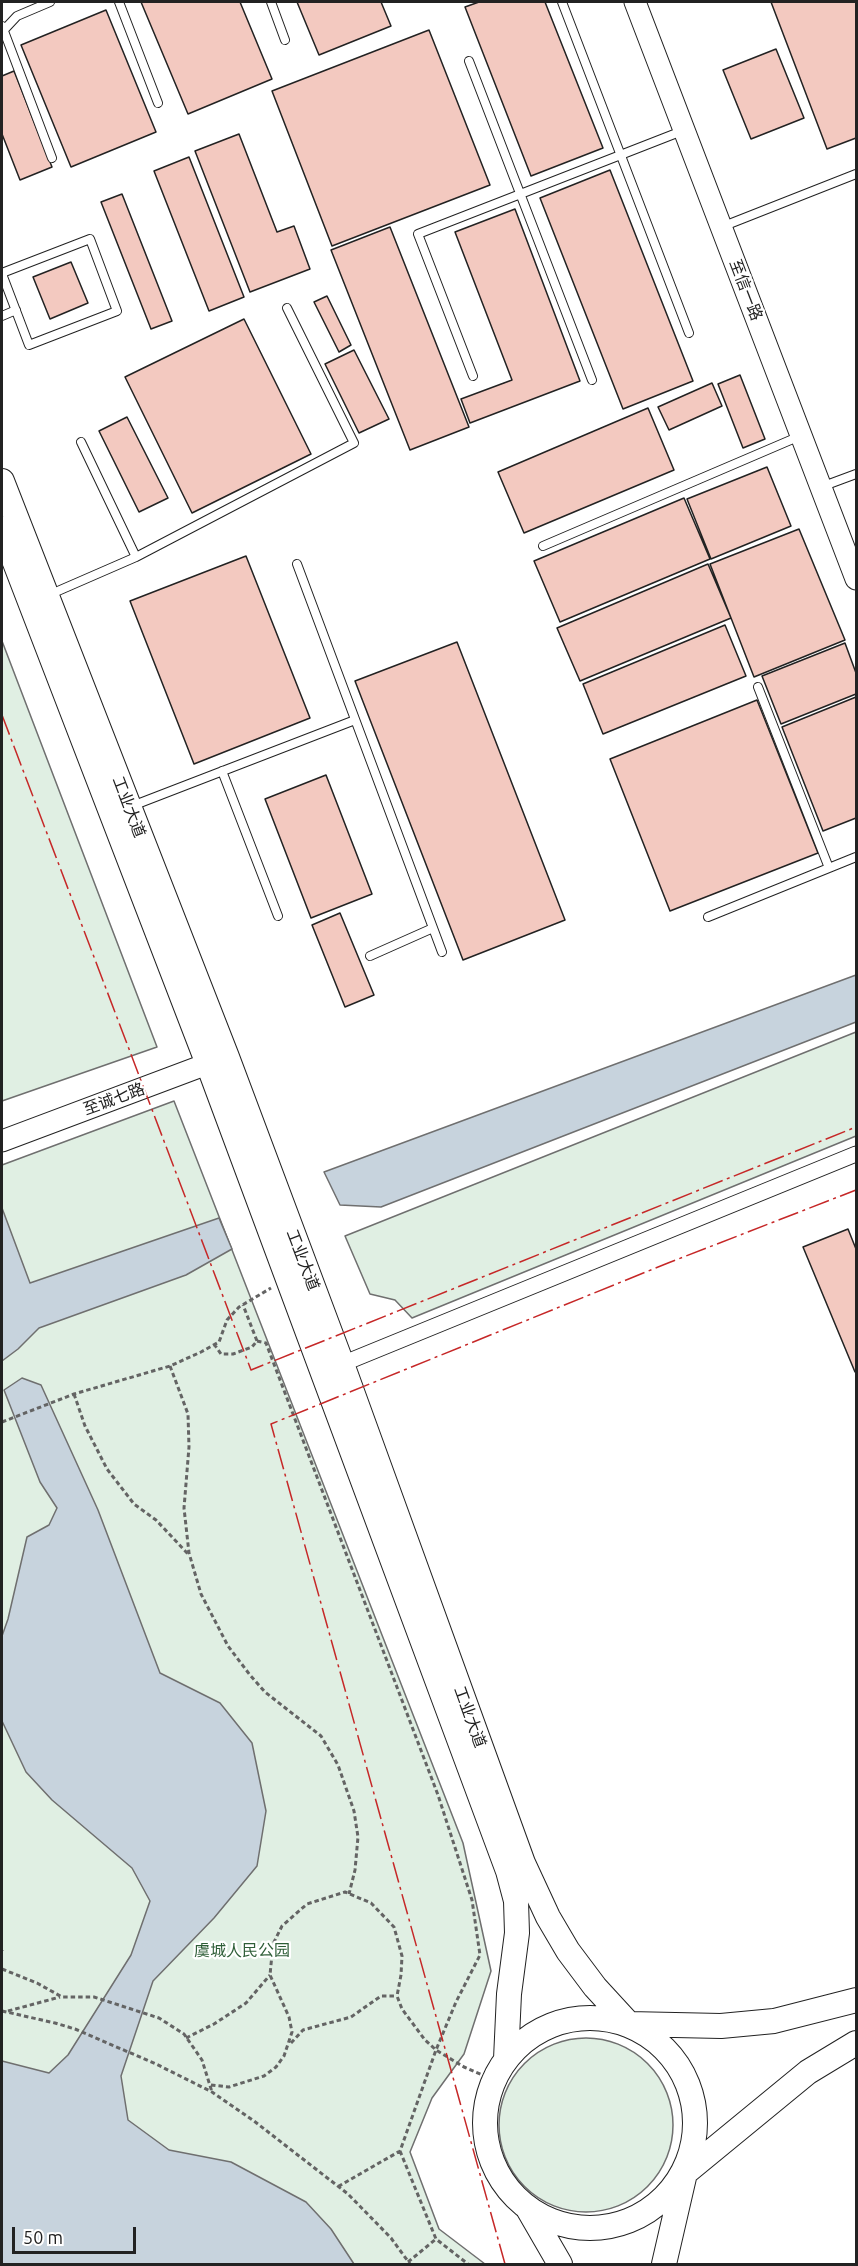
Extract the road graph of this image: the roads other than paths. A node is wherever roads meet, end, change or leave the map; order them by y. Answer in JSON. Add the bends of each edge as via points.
{"nodes":[{"id":1,"x":50,"y":2,"type":"edge"},
{"id":2,"x":119,"y":2,"type":"edge"},
{"id":3,"x":272,"y":2,"type":"edge"},
{"id":4,"x":562,"y":2,"type":"edge"},
{"id":5,"x":635,"y":2,"type":"edge"},
{"id":6,"x":2,"y":30,"type":"edge"},
{"id":7,"x":285,"y":40,"type":"dead end"},
{"id":8,"x":469,"y":61,"type":"dead end"},
{"id":9,"x":158,"y":103,"type":"dead end"},
{"id":10,"x":684,"y":130,"type":"junction"},
{"id":11,"x":621,"y":155,"type":"junction"},
{"id":12,"x":52,"y":158,"type":"dead end"},
{"id":13,"x":856,"y":174,"type":"edge"},
{"id":14,"x":520,"y":194,"type":"junction"},
{"id":15,"x":721,"y":227,"type":"junction"},
{"id":16,"x":2,"y":274,"type":"edge"},
{"id":17,"x":287,"y":308,"type":"dead end"},
{"id":18,"x":16,"y":310,"type":"junction"},
{"id":19,"x":2,"y":316,"type":"edge"},
{"id":20,"x":689,"y":333,"type":"dead end"},
{"id":21,"x":473,"y":376,"type":"dead end"},
{"id":22,"x":592,"y":380,"type":"dead end"},
{"id":23,"x":802,"y":436,"type":"junction"},
{"id":24,"x":81,"y":442,"type":"dead end"},
{"id":25,"x":856,"y":474,"type":"edge"},
{"id":26,"x":2,"y":481,"type":"edge"},
{"id":27,"x":821,"y":487,"type":"junction"},
{"id":28,"x":2,"y":529,"type":"edge"},
{"id":29,"x":543,"y":546,"type":"dead end"},
{"id":30,"x":136,"y":557,"type":"junction"},
{"id":31,"x":297,"y":564,"type":"dead end"},
{"id":32,"x":856,"y":579,"type":"edge"},
{"id":33,"x":38,"y":599,"type":"junction"},
{"id":34,"x":758,"y":687,"type":"dead end"},
{"id":35,"x":355,"y":720,"type":"junction"},
{"id":36,"x":222,"y":771,"type":"junction"},
{"id":37,"x":120,"y":810,"type":"junction"},
{"id":38,"x":856,"y":856,"type":"edge"},
{"id":39,"x":829,"y":868,"type":"junction"},
{"id":40,"x":278,"y":916,"type":"dead end"},
{"id":41,"x":708,"y":917,"type":"dead end"},
{"id":42,"x":433,"y":928,"type":"junction"},
{"id":43,"x":442,"y":952,"type":"dead end"},
{"id":44,"x":370,"y":956,"type":"dead end"},
{"id":45,"x":217,"y":1061,"type":"junction"},
{"id":46,"x":2,"y":1141,"type":"edge"},
{"id":47,"x":856,"y":1154,"type":"edge"},
{"id":48,"x":342,"y":1364,"type":"junction"},
{"id":49,"x":856,"y":2000,"type":"edge"},
{"id":50,"x":629,"y":2024,"type":"junction"},
{"id":51,"x":856,"y":2043,"type":"edge"},
{"id":52,"x":506,"y":2059,"type":"junction"},
{"id":53,"x":685,"y":2173,"type":"junction"},
{"id":54,"x":527,"y":2207,"type":"junction"},
{"id":55,"x":560,"y":2265,"type":"edge"},
{"id":56,"x":664,"y":2265,"type":"edge"}],
"edges":[{"from":1,"to":6,"type":"lane","via":[[17,16]]},
{"from":2,"to":9,"type":"lane"},
{"from":3,"to":7,"type":"lane"},
{"from":4,"to":11,"type":"lane"},
{"from":5,"to":10,"type":"street","name":"至信一路"},
{"from":6,"to":12,"type":"lane"},
{"from":8,"to":14,"type":"lane"},
{"from":10,"to":11,"type":"lane"},
{"from":10,"to":15,"type":"street","name":"至信一路"},
{"from":11,"to":14,"type":"lane"},
{"from":11,"to":20,"type":"lane"},
{"from":13,"to":15,"type":"lane"},
{"from":14,"to":21,"type":"lane","via":[[418,234]]},
{"from":14,"to":22,"type":"lane"},
{"from":15,"to":23,"type":"street","name":"至信一路"},
{"from":16,"to":18,"type":"lane"},
{"from":16,"to":18,"type":"lane","via":[[90,239],[117,311],[29,345]]},
{"from":17,"to":30,"type":"lane","via":[[354,443]]},
{"from":18,"to":19,"type":"lane"},
{"from":23,"to":27,"type":"street","name":"至信一路"},
{"from":23,"to":29,"type":"lane"},
{"from":24,"to":30,"type":"lane"},
{"from":25,"to":27,"type":"lane"},
{"from":26,"to":33,"type":"main road","name":"工业大道"},
{"from":27,"to":32,"type":"street","name":"至信一路"},
{"from":28,"to":33,"type":"main road"},
{"from":30,"to":33,"type":"lane"},
{"from":31,"to":35,"type":"lane"},
{"from":33,"to":37,"type":"main road","name":"工业大道"},
{"from":34,"to":39,"type":"lane"},
{"from":35,"to":36,"type":"lane"},
{"from":35,"to":42,"type":"lane"},
{"from":36,"to":37,"type":"lane"},
{"from":36,"to":40,"type":"lane"},
{"from":37,"to":45,"type":"main road","name":"工业大道"},
{"from":38,"to":39,"type":"lane"},
{"from":39,"to":41,"type":"lane"},
{"from":42,"to":43,"type":"lane"},
{"from":42,"to":44,"type":"lane"},
{"from":45,"to":46,"type":"street","name":"至诚七路"},
{"from":45,"to":48,"type":"main road","name":"工业大道"},
{"from":45,"to":52,"type":"main road","via":[[288,1279],[508,1871],[516,1901],[517,1933]]},
{"from":47,"to":48,"type":"street"},
{"from":48,"to":50,"type":"main road","name":"工业大道","via":[[524,1863],[568,1951]]},
{"from":49,"to":50,"type":"main road","via":[[774,2021],[721,2026]]},
{"from":50,"to":52,"type":"main road","via":[[592,2017],[560,2022],[530,2036]]},
{"from":50,"to":53,"type":"main road","via":[[666,2050],[691,2092],[696,2125]]},
{"from":51,"to":53,"type":"main road","via":[[808,2072]]},
{"from":52,"to":54,"type":"main road","via":[[494,2080],[485,2121],[490,2154],[504,2184]]},
{"from":53,"to":54,"type":"main road","via":[[651,2210],[605,2228],[556,2223]]},
{"from":53,"to":56,"type":"main road"},
{"from":54,"to":55,"type":"main road"}]}
